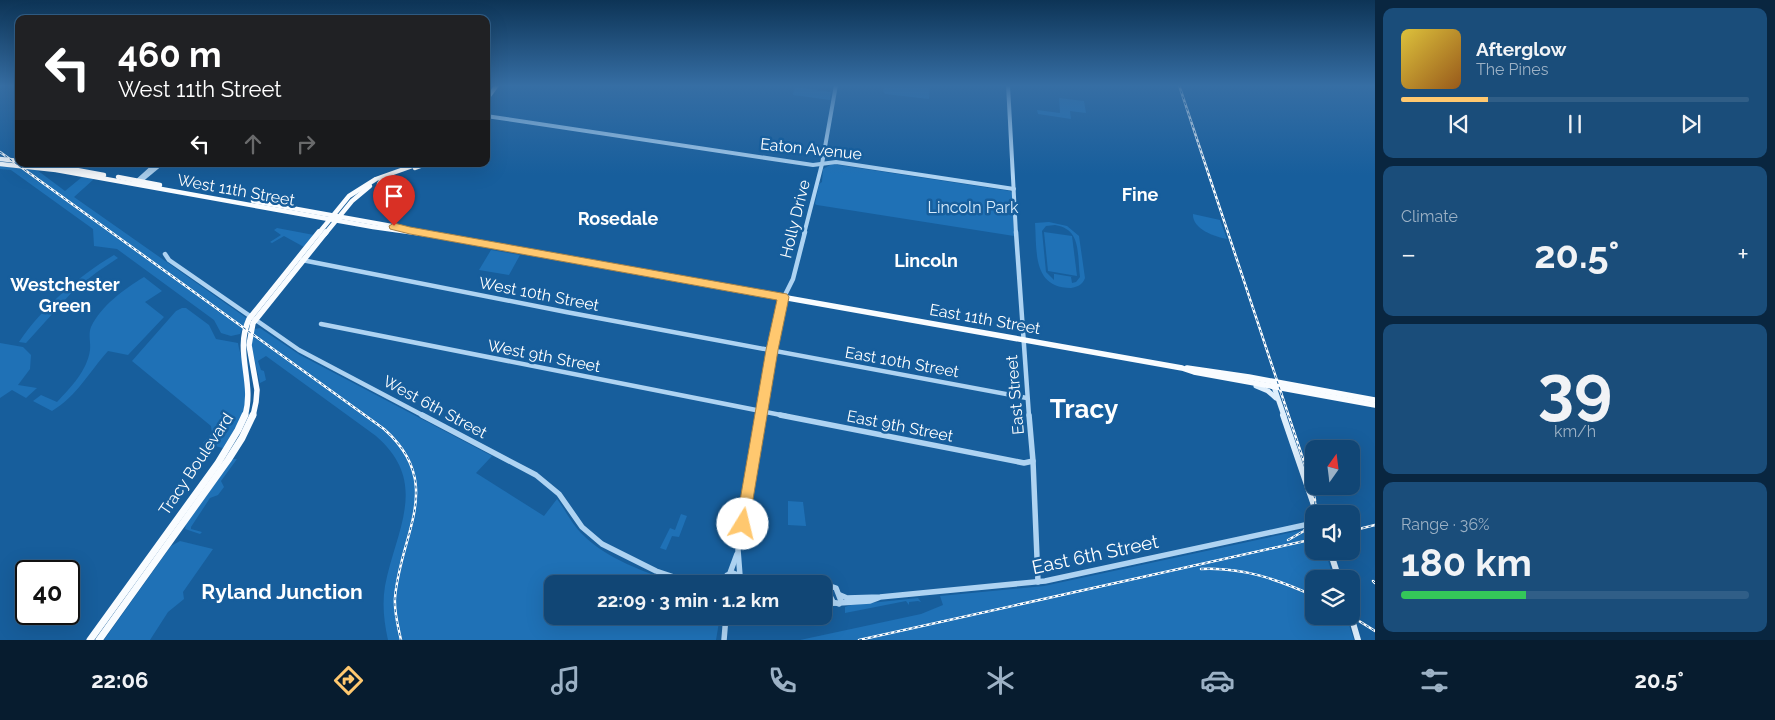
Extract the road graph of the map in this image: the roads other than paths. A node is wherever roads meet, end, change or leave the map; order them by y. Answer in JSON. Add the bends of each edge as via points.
{"nodes":[{"id":1,"x":831,"y":115,"type":"edge"},
{"id":2,"x":1010,"y":115,"type":"edge"},
{"id":3,"x":490,"y":117,"type":"edge"},
{"id":4,"x":0,"y":159,"type":"edge"},
{"id":5,"x":15,"y":161,"type":"edge"},
{"id":6,"x":0,"y":164,"type":"edge"},
{"id":7,"x":822,"y":164,"type":"junction"},
{"id":8,"x":15,"y":166,"type":"edge"},
{"id":9,"x":28,"y":167,"type":"edge"},
{"id":10,"x":55,"y":167,"type":"edge"},
{"id":11,"x":153,"y":167,"type":"edge"},
{"id":12,"x":157,"y":167,"type":"edge"},
{"id":13,"x":410,"y":167,"type":"edge"},
{"id":14,"x":418,"y":167,"type":"edge"},
{"id":15,"x":381,"y":180,"type":"junction"},
{"id":16,"x":138,"y":182,"type":"junction"},
{"id":17,"x":387,"y":188,"type":"dead end"},
{"id":18,"x":1014,"y":189,"type":"junction"},
{"id":19,"x":334,"y":217,"type":"junction"},
{"id":20,"x":307,"y":246,"type":"junction"},
{"id":21,"x":165,"y":254,"type":"dead end"},
{"id":22,"x":302,"y":261,"type":"junction"},
{"id":23,"x":783,"y":297,"type":"junction"},
{"id":24,"x":253,"y":318,"type":"junction"},
{"id":25,"x":321,"y":324,"type":"dead end"},
{"id":26,"x":266,"y":327,"type":"junction"},
{"id":27,"x":250,"y":330,"type":"junction"},
{"id":28,"x":1023,"y":340,"type":"junction"},
{"id":29,"x":772,"y":350,"type":"junction"},
{"id":30,"x":1182,"y":368,"type":"junction"},
{"id":31,"x":1220,"y":377,"type":"junction"},
{"id":32,"x":1273,"y":384,"type":"junction"},
{"id":33,"x":1027,"y":398,"type":"junction"},
{"id":34,"x":1375,"y":400,"type":"edge"},
{"id":35,"x":1278,"y":401,"type":"junction"},
{"id":36,"x":1375,"y":405,"type":"edge"},
{"id":37,"x":762,"y":412,"type":"junction"},
{"id":38,"x":1033,"y":461,"type":"junction"},
{"id":39,"x":1314,"y":505,"type":"edge"},
{"id":40,"x":1305,"y":525,"type":"edge"},
{"id":41,"x":738,"y":550,"type":"junction"},
{"id":42,"x":730,"y":573,"type":"junction"},
{"id":43,"x":668,"y":575,"type":"edge"},
{"id":44,"x":727,"y":575,"type":"edge"},
{"id":45,"x":734,"y":575,"type":"edge"},
{"id":46,"x":741,"y":575,"type":"edge"},
{"id":47,"x":1038,"y":582,"type":"junction"},
{"id":48,"x":832,"y":587,"type":"edge"},
{"id":49,"x":840,"y":595,"type":"junction"},
{"id":50,"x":880,"y":597,"type":"junction"},
{"id":51,"x":832,"y":599,"type":"edge"},
{"id":52,"x":832,"y":603,"type":"edge"},
{"id":53,"x":837,"y":603,"type":"junction"},
{"id":54,"x":726,"y":625,"type":"edge"},
{"id":55,"x":1354,"y":625,"type":"edge"},
{"id":56,"x":90,"y":640,"type":"edge"},
{"id":57,"x":99,"y":640,"type":"edge"},
{"id":58,"x":724,"y":640,"type":"edge"},
{"id":59,"x":1358,"y":640,"type":"edge"}],
"edges":[{"from":1,"to":7,"type":"street","name":"Holly Drive"},
{"from":2,"to":18,"type":"street","name":"East Street"},
{"from":3,"to":7,"type":"street","name":"Eaton Avenue"},
{"from":4,"to":5,"type":"main road"},
{"from":6,"to":8,"type":"main road","name":"West 11th Street"},
{"from":7,"to":18,"type":"street","name":"Eaton Avenue","via":[[836,162]]},
{"from":7,"to":23,"type":"street","name":"Holly Drive","via":[[793,279]]},
{"from":9,"to":16,"type":"main road","name":"West 11th Street"},
{"from":10,"to":16,"type":"main road","name":"West 11th Street"},
{"from":11,"to":16,"type":"street"},
{"from":12,"to":16,"type":"street"},
{"from":13,"to":19,"type":"main road","via":[[358,186]]},
{"from":14,"to":15,"type":"main road"},
{"from":15,"to":17,"type":"main road","via":[[379,184]]},
{"from":15,"to":19,"type":"main road","via":[[360,193]]},
{"from":16,"to":19,"type":"main road","name":"West 11th Street"},
{"from":18,"to":28,"type":"street","name":"East Street"},
{"from":19,"to":20,"type":"main road","name":"Tracy Boulevard"},
{"from":19,"to":22,"type":"main road","name":"Tracy Boulevard"},
{"from":19,"to":23,"type":"main road","name":"West 11th Street","via":[[391,230],[408,230]]},
{"from":20,"to":22,"type":"street"},
{"from":20,"to":24,"type":"main road","name":"Tracy Boulevard"},
{"from":21,"to":24,"type":"street","name":"West 6th Street"},
{"from":22,"to":24,"type":"main road","name":"Tracy Boulevard"},
{"from":22,"to":29,"type":"street","name":"West 10th Street"},
{"from":23,"to":28,"type":"main road","name":"East 11th Street"},
{"from":23,"to":29,"type":"street","name":"Holly Drive"},
{"from":24,"to":26,"type":"street","name":"West 6th Street"},
{"from":24,"to":27,"type":"main road","name":"Tracy Boulevard"},
{"from":24,"to":56,"type":"main road","name":"Tracy Boulevard","via":[[244,328],[241,338],[250,388],[244,419],[216,464]]},
{"from":25,"to":37,"type":"street","name":"West 9th Street"},
{"from":26,"to":27,"type":"street"},
{"from":26,"to":43,"type":"street","name":"West 6th Street","via":[[309,356],[536,475],[559,494],[582,527],[602,544]]},
{"from":27,"to":57,"type":"main road","name":"Tracy Boulevard","via":[[248,343],[258,391],[250,422],[219,472]]},
{"from":28,"to":30,"type":"main road","name":"East 11th Street"},
{"from":28,"to":33,"type":"street","name":"East Street"},
{"from":29,"to":33,"type":"street","name":"East 10th Street"},
{"from":29,"to":37,"type":"street","name":"Holly Drive"},
{"from":30,"to":31,"type":"main road","name":"East 11th Street"},
{"from":30,"to":32,"type":"main road","name":"East 11th Street"},
{"from":31,"to":32,"type":"main road","name":"East 11th Street"},
{"from":31,"to":35,"type":"main road","via":[[1262,387]]},
{"from":32,"to":34,"type":"main road","name":"East 11th Street"},
{"from":32,"to":35,"type":"main road"},
{"from":32,"to":36,"type":"main road","name":"East 11th Street"},
{"from":33,"to":38,"type":"street","name":"East Street"},
{"from":35,"to":39,"type":"main road"},
{"from":37,"to":38,"type":"street","name":"East 9th Street","via":[[1024,463]]},
{"from":37,"to":41,"type":"street","name":"Holly Drive"},
{"from":38,"to":47,"type":"street","name":"East Street"},
{"from":40,"to":47,"type":"street","name":"East 6th Street"},
{"from":41,"to":42,"type":"street"},
{"from":41,"to":46,"type":"street"},
{"from":42,"to":44,"type":"street"},
{"from":42,"to":45,"type":"street"},
{"from":47,"to":50,"type":"street","name":"East 6th Street"},
{"from":48,"to":49,"type":"street"},
{"from":49,"to":50,"type":"street","name":"East 6th Street","via":[[849,598]]},
{"from":49,"to":53,"type":"street","via":[[841,601]]},
{"from":50,"to":53,"type":"street","name":"East 6th Street"},
{"from":51,"to":53,"type":"street"},
{"from":52,"to":53,"type":"street","name":"East 6th Street"},
{"from":54,"to":58,"type":"street"},
{"from":55,"to":59,"type":"main road"}]}
